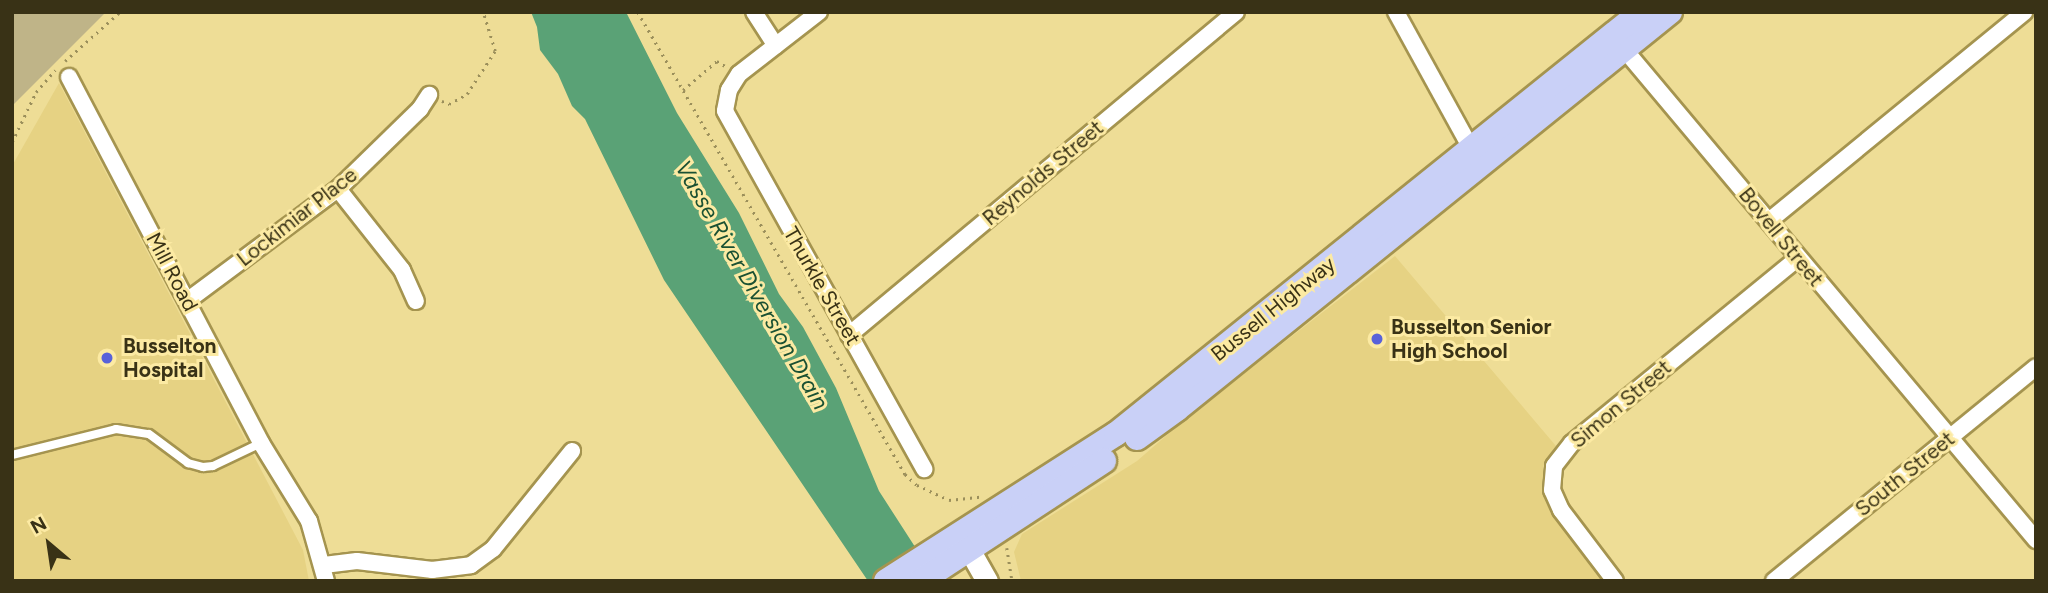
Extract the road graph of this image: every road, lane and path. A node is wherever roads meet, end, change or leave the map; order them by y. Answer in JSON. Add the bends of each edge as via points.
{"nodes":[{"id":1,"x":483,"y":12,"type":"edge"},
{"id":2,"x":754,"y":12,"type":"edge"},
{"id":3,"x":819,"y":12,"type":"edge"},
{"id":4,"x":1236,"y":12,"type":"edge"},
{"id":5,"x":1396,"y":12,"type":"edge"},
{"id":6,"x":1641,"y":12,"type":"edge"},
{"id":7,"x":1670,"y":12,"type":"edge"},
{"id":8,"x":2024,"y":12,"type":"edge"},
{"id":9,"x":1618,"y":42,"type":"junction"},
{"id":10,"x":776,"y":46,"type":"junction"},
{"id":11,"x":739,"y":74,"type":"junction"},
{"id":12,"x":69,"y":78,"type":"dead end"},
{"id":13,"x":683,"y":90,"type":"dead end"},
{"id":14,"x":429,"y":95,"type":"joint"},
{"id":15,"x":1476,"y":158,"type":"junction"},
{"id":16,"x":338,"y":189,"type":"junction"},
{"id":17,"x":1769,"y":221,"type":"junction"},
{"id":18,"x":1797,"y":259,"type":"junction"},
{"id":19,"x":187,"y":301,"type":"junction"},
{"id":20,"x":416,"y":301,"type":"dead end"},
{"id":21,"x":849,"y":335,"type":"junction"},
{"id":22,"x":2036,"y":367,"type":"edge"},
{"id":23,"x":1951,"y":437,"type":"junction"},
{"id":24,"x":261,"y":443,"type":"junction"},
{"id":25,"x":572,"y":451,"type":"dead end"},
{"id":26,"x":12,"y":455,"type":"edge"},
{"id":27,"x":924,"y":468,"type":"dead end"},
{"id":28,"x":2036,"y":540,"type":"edge"},
{"id":29,"x":965,"y":541,"type":"junction"},
{"id":30,"x":929,"y":568,"type":"edge"},
{"id":31,"x":325,"y":573,"type":"edge"},
{"id":32,"x":886,"y":581,"type":"edge"},
{"id":33,"x":987,"y":581,"type":"edge"},
{"id":34,"x":1615,"y":581,"type":"edge"},
{"id":35,"x":1774,"y":581,"type":"edge"}],
"edges":[{"from":1,"to":14,"type":"path","via":[[495,51],[467,94],[449,104]]},
{"from":2,"to":10,"type":"street"},
{"from":3,"to":10,"type":"street"},
{"from":4,"to":21,"type":"street","name":"Reynolds Street"},
{"from":5,"to":15,"type":"street"},
{"from":6,"to":9,"type":"main road","name":"Bussell Highway"},
{"from":7,"to":9,"type":"main road","name":"Bussell Highway"},
{"from":8,"to":17,"type":"street"},
{"from":9,"to":15,"type":"main road","name":"Bussell Highway"},
{"from":9,"to":17,"type":"street","name":"Bovell Street"},
{"from":10,"to":11,"type":"street"},
{"from":11,"to":13,"type":"path","via":[[717,61]]},
{"from":11,"to":21,"type":"street","name":"Thurkle Street","via":[[724,103],[733,131]]},
{"from":12,"to":19,"type":"street","name":"Mill Road"},
{"from":14,"to":16,"type":"street","name":"Lockimiar Place","via":[[421,109]]},
{"from":15,"to":29,"type":"main road","name":"Bussell Highway","via":[[1177,409],[1104,461]]},
{"from":16,"to":19,"type":"street","name":"Lockimiar Place"},
{"from":16,"to":20,"type":"street","via":[[401,270]]},
{"from":17,"to":18,"type":"street","name":"Bovell Street"},
{"from":18,"to":23,"type":"street","name":"Bovell Street"},
{"from":18,"to":34,"type":"street","name":"Simon Street","via":[[1572,443],[1554,466],[1552,490],[1561,510]]},
{"from":19,"to":24,"type":"street","name":"Mill Road"},
{"from":21,"to":27,"type":"street","name":"Thurkle Street"},
{"from":22,"to":23,"type":"street","name":"South Street"},
{"from":23,"to":28,"type":"street","name":"Bovell Street"},
{"from":23,"to":35,"type":"street","name":"South Street"},
{"from":24,"to":26,"type":"lane","via":[[203,467],[188,463],[149,434],[116,429]]},
{"from":24,"to":31,"type":"street","name":"Mill Road","via":[[309,521]]},
{"from":25,"to":31,"type":"street","via":[[493,549],[471,565],[432,570],[357,561]]},
{"from":29,"to":30,"type":"main road","name":"Bussell Highway"},
{"from":29,"to":33,"type":"street"},
{"from":30,"to":32,"type":"main road","name":"Bussell Highway"}]}
